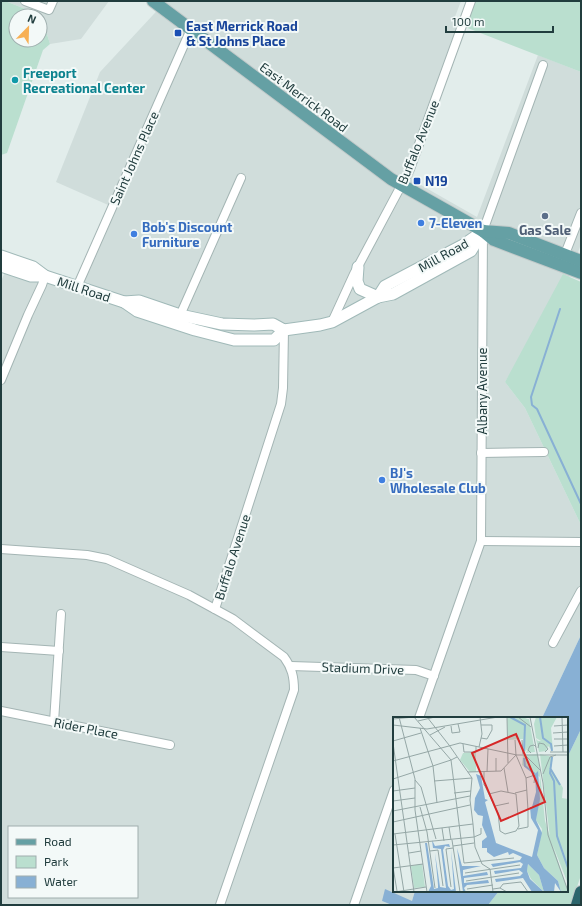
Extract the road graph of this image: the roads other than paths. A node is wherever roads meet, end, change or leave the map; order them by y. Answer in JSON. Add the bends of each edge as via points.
{"nodes":[{"id":1,"x":25,"y":1,"type":"edge"},
{"id":2,"x":53,"y":1,"type":"edge"},
{"id":3,"x":153,"y":1,"type":"edge"},
{"id":4,"x":471,"y":1,"type":"edge"},
{"id":5,"x":191,"y":29,"type":"junction"},
{"id":6,"x":543,"y":65,"type":"dead end"},
{"id":7,"x":241,"y":178,"type":"dead end"},
{"id":8,"x":401,"y":185,"type":"junction"},
{"id":9,"x":581,"y":213,"type":"edge"},
{"id":10,"x":483,"y":231,"type":"junction"},
{"id":11,"x":565,"y":254,"type":"junction"},
{"id":12,"x":1,"y":256,"type":"edge"},
{"id":13,"x":581,"y":260,"type":"edge"},
{"id":14,"x":1,"y":266,"type":"edge"},
{"id":15,"x":358,"y":267,"type":"junction"},
{"id":16,"x":581,"y":272,"type":"edge"},
{"id":17,"x":44,"y":276,"type":"junction"},
{"id":18,"x":77,"y":287,"type":"junction"},
{"id":19,"x":378,"y":297,"type":"junction"},
{"id":20,"x":178,"y":319,"type":"junction"},
{"id":21,"x":332,"y":322,"type":"junction"},
{"id":22,"x":284,"y":330,"type":"junction"},
{"id":23,"x":1,"y":380,"type":"edge"},
{"id":24,"x":544,"y":452,"type":"dead end"},
{"id":25,"x":481,"y":453,"type":"junction"},
{"id":26,"x":481,"y":541,"type":"junction"},
{"id":27,"x":581,"y":542,"type":"edge"},
{"id":28,"x":1,"y":550,"type":"edge"},
{"id":29,"x":581,"y":591,"type":"edge"},
{"id":30,"x":215,"y":609,"type":"junction"},
{"id":31,"x":61,"y":614,"type":"dead end"},
{"id":32,"x":553,"y":643,"type":"dead end"},
{"id":33,"x":1,"y":647,"type":"edge"},
{"id":34,"x":59,"y":651,"type":"junction"},
{"id":35,"x":291,"y":666,"type":"junction"},
{"id":36,"x":434,"y":676,"type":"junction"},
{"id":37,"x":1,"y":711,"type":"edge"},
{"id":38,"x":419,"y":717,"type":"edge"},
{"id":39,"x":54,"y":722,"type":"junction"},
{"id":40,"x":170,"y":745,"type":"dead end"},
{"id":41,"x":393,"y":793,"type":"edge"},
{"id":42,"x":581,"y":892,"type":"edge"},
{"id":43,"x":220,"y":905,"type":"edge"},
{"id":44,"x":354,"y":905,"type":"edge"},
{"id":45,"x":577,"y":905,"type":"edge"}],
"edges":[{"from":1,"to":2,"type":"street","via":[[49,10]]},
{"from":3,"to":5,"type":"main road","name":"East Merrick Road"},
{"from":4,"to":8,"type":"street","name":"Buffalo Avenue","via":[[410,169]]},
{"from":5,"to":8,"type":"main road","name":"East Merrick Road"},
{"from":5,"to":18,"type":"street","name":"Saint Johns Place"},
{"from":6,"to":10,"type":"street","name":"Albany Avenue"},
{"from":7,"to":20,"type":"street"},
{"from":8,"to":10,"type":"main road","name":"East Merrick Road"},
{"from":8,"to":15,"type":"street","name":"Buffalo Avenue"},
{"from":9,"to":11,"type":"street"},
{"from":10,"to":11,"type":"main road","via":[[509,234]]},
{"from":10,"to":16,"type":"main road","name":"East Merrick Road","via":[[494,240]]},
{"from":10,"to":19,"type":"main road","name":"Mill Road","via":[[464,244],[385,286]]},
{"from":10,"to":25,"type":"street","name":"Albany Avenue"},
{"from":11,"to":13,"type":"main road"},
{"from":12,"to":17,"type":"main road","name":"Mill Road","via":[[33,266]]},
{"from":14,"to":17,"type":"main road","name":"Mill Road","via":[[31,276]]},
{"from":15,"to":19,"type":"main road","via":[[356,281],[360,289]]},
{"from":15,"to":21,"type":"street","name":"Buffalo Avenue"},
{"from":17,"to":18,"type":"main road","name":"Mill Road"},
{"from":17,"to":23,"type":"street"},
{"from":18,"to":20,"type":"main road","name":"Mill Road","via":[[124,302],[139,301]]},
{"from":19,"to":21,"type":"main road","name":"Mill Road"},
{"from":20,"to":22,"type":"main road","name":"Mill Road","via":[[222,324],[273,324]]},
{"from":20,"to":22,"type":"main road","name":"Mill Road","via":[[195,330],[234,340],[274,340]]},
{"from":21,"to":22,"type":"main road","name":"Mill Road"},
{"from":22,"to":30,"type":"street","name":"Buffalo Avenue","via":[[281,404]]},
{"from":24,"to":25,"type":"street"},
{"from":25,"to":26,"type":"street","name":"Albany Avenue"},
{"from":26,"to":27,"type":"street"},
{"from":26,"to":36,"type":"street","name":"Albany Avenue"},
{"from":28,"to":30,"type":"street","via":[[87,555],[107,559]]},
{"from":29,"to":32,"type":"street"},
{"from":30,"to":35,"type":"street","name":"Buffalo Avenue","via":[[278,652]]},
{"from":31,"to":34,"type":"street"},
{"from":33,"to":34,"type":"street"},
{"from":34,"to":39,"type":"street"},
{"from":35,"to":36,"type":"street","name":"Stadium Drive","via":[[416,670]]},
{"from":35,"to":43,"type":"street","via":[[294,690]]},
{"from":36,"to":38,"type":"street","name":"Albany Avenue"},
{"from":37,"to":39,"type":"street","name":"Rider Place"},
{"from":39,"to":40,"type":"street","name":"Rider Place"},
{"from":41,"to":44,"type":"street"},
{"from":42,"to":45,"type":"highway"}]}
